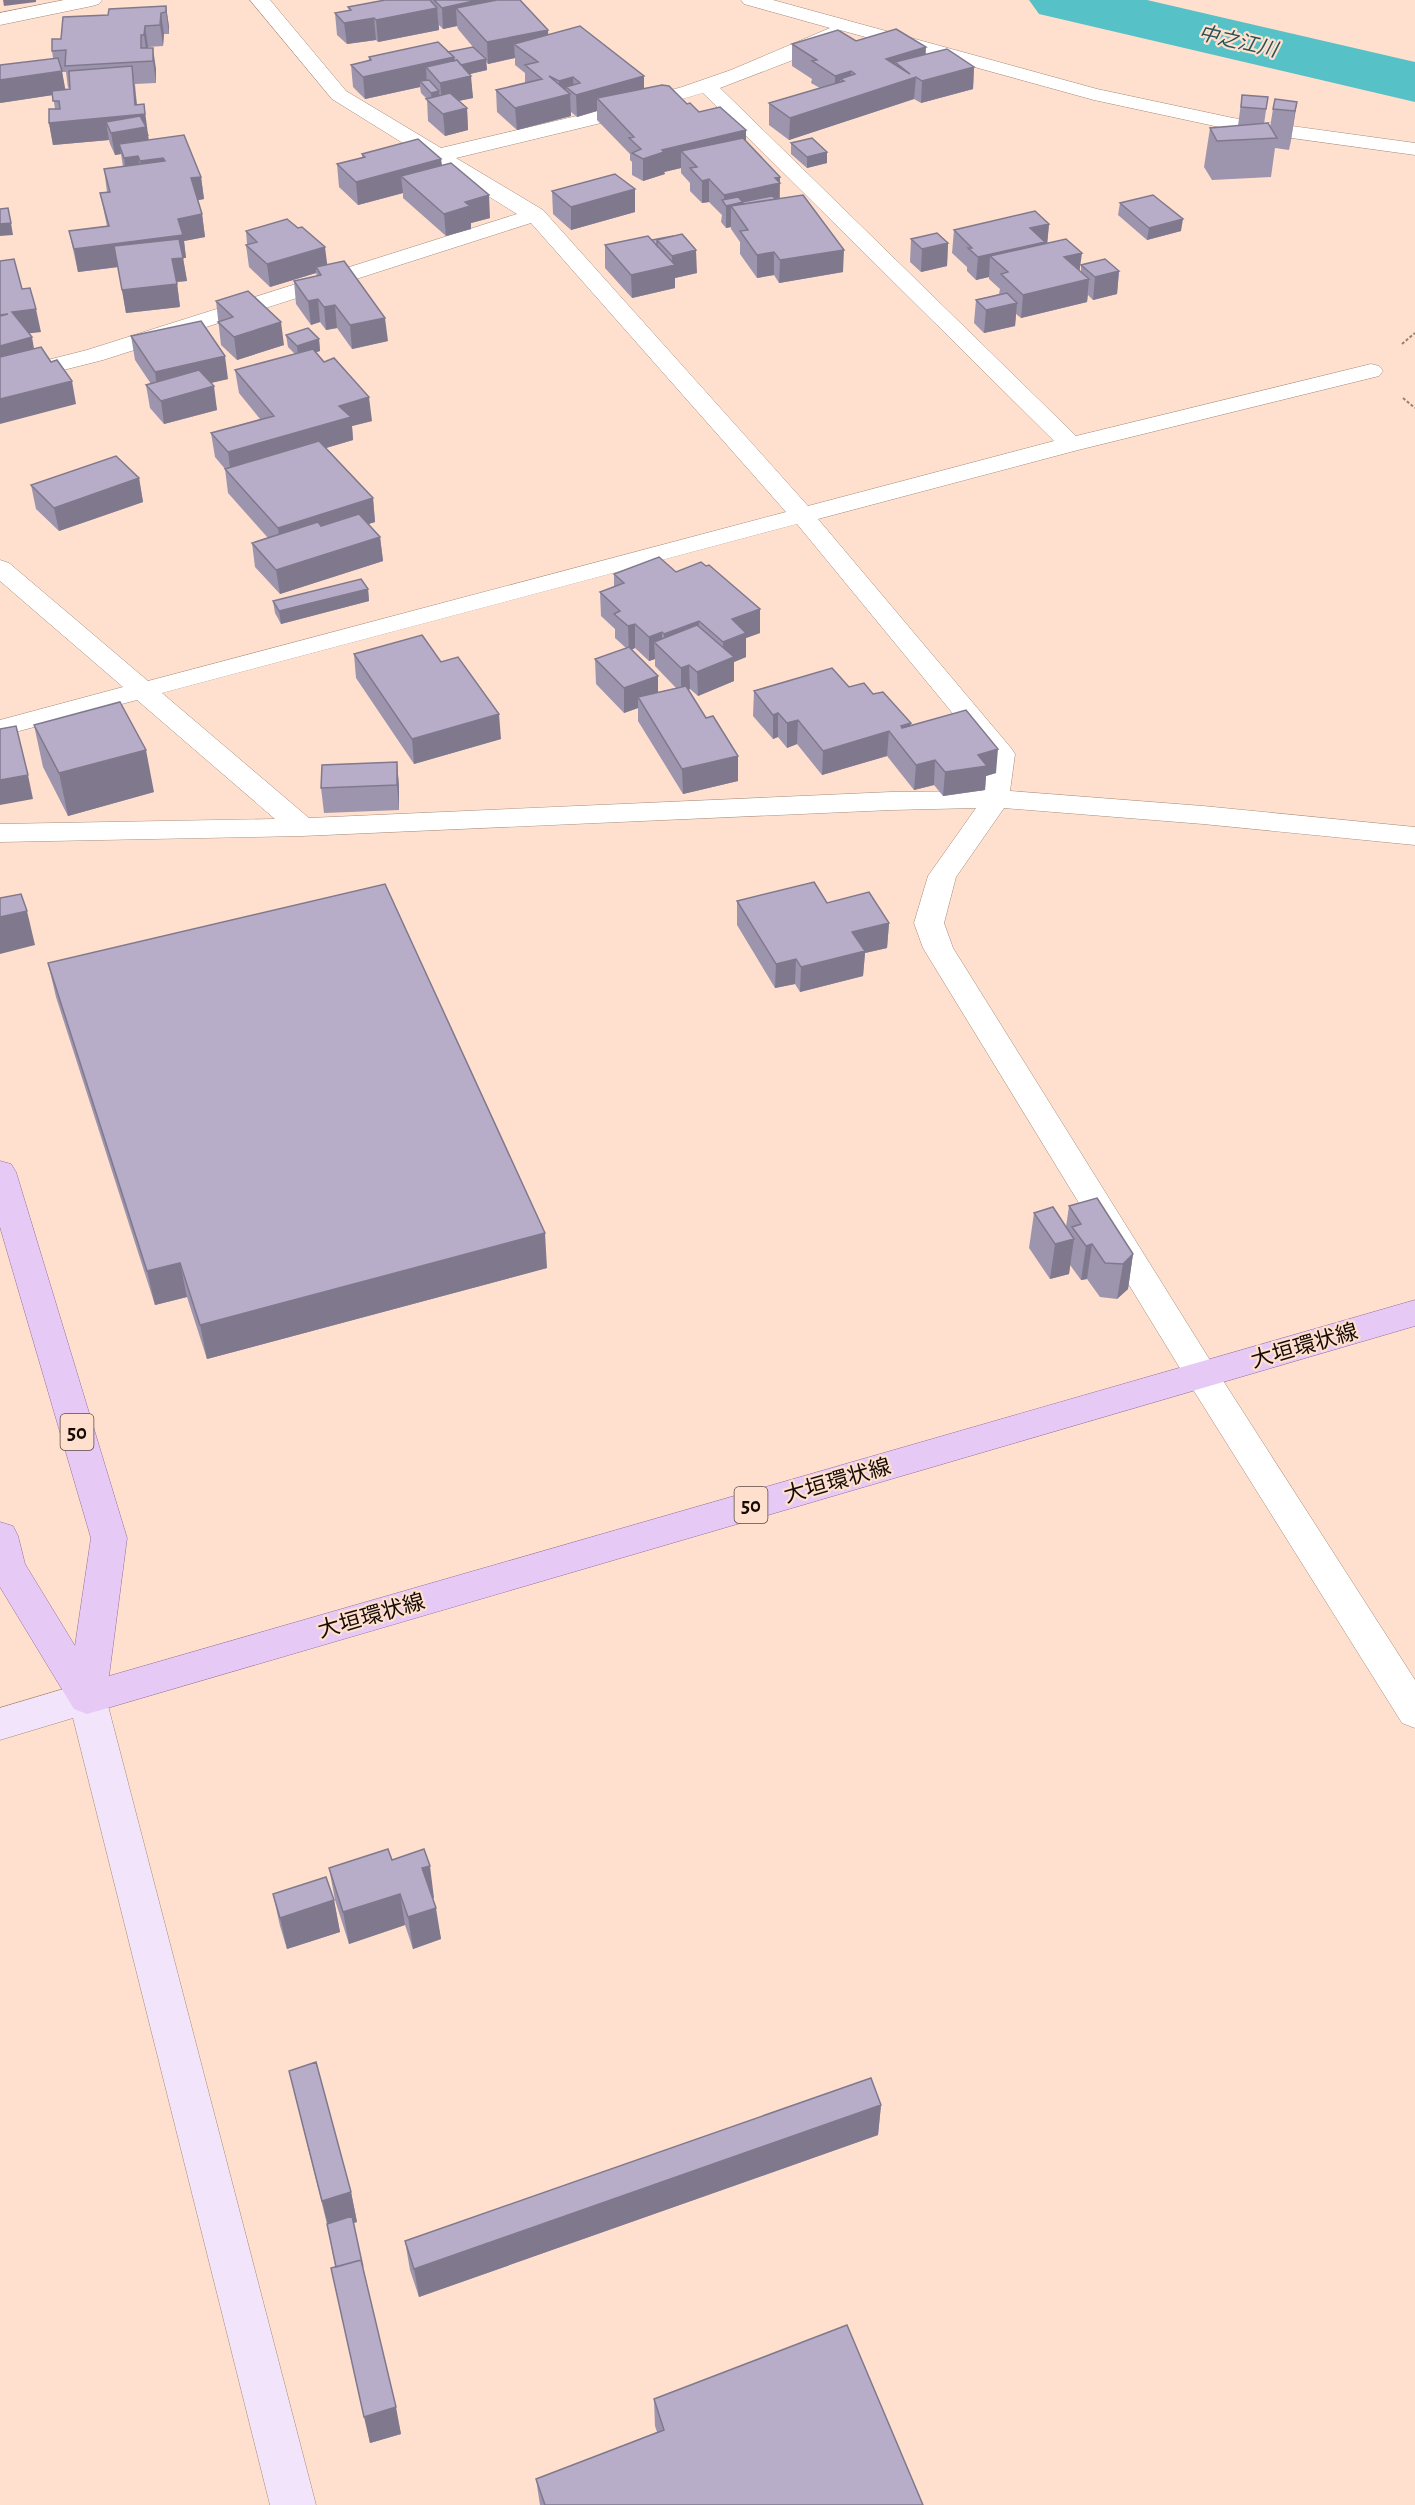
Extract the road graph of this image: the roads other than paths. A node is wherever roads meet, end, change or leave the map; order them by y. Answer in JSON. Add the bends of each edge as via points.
{"nodes":[{"id":1,"x":92,"y":0,"type":"edge"},
{"id":2,"x":260,"y":0,"type":"edge"},
{"id":3,"x":751,"y":0,"type":"edge"},
{"id":4,"x":0,"y":19,"type":"edge"},
{"id":5,"x":847,"y":25,"type":"junction"},
{"id":6,"x":707,"y":86,"type":"junction"},
{"id":7,"x":1415,"y":149,"type":"edge"},
{"id":8,"x":440,"y":155,"type":"junction"},
{"id":9,"x":535,"y":215,"type":"junction"},
{"id":10,"x":1371,"y":371,"type":"dead end"},
{"id":11,"x":0,"y":379,"type":"edge"},
{"id":12,"x":1071,"y":444,"type":"junction"},
{"id":13,"x":803,"y":516,"type":"junction"},
{"id":14,"x":0,"y":568,"type":"edge"},
{"id":15,"x":144,"y":690,"type":"junction"},
{"id":16,"x":0,"y":728,"type":"edge"},
{"id":17,"x":988,"y":811,"type":"junction"},
{"id":18,"x":302,"y":827,"type":"junction"},
{"id":19,"x":0,"y":833,"type":"edge"},
{"id":20,"x":1415,"y":836,"type":"edge"},
{"id":21,"x":0,"y":1172,"type":"edge"},
{"id":22,"x":1415,"y":1313,"type":"edge"},
{"id":23,"x":1201,"y":1374,"type":"junction"},
{"id":24,"x":0,"y":1536,"type":"edge"},
{"id":25,"x":87,"y":1698,"type":"junction"},
{"id":26,"x":1415,"y":1712,"type":"edge"},
{"id":27,"x":0,"y":1724,"type":"edge"},
{"id":28,"x":293,"y":2505,"type":"edge"}],
"edges":[{"from":1,"to":4,"type":"street"},
{"from":2,"to":8,"type":"street","via":[[339,95]]},
{"from":3,"to":5,"type":"street"},
{"from":5,"to":6,"type":"street","via":[[787,57]]},
{"from":5,"to":7,"type":"street","via":[[1094,94],[1233,124]]},
{"from":6,"to":8,"type":"street"},
{"from":6,"to":12,"type":"street"},
{"from":8,"to":9,"type":"street"},
{"from":9,"to":11,"type":"street","via":[[95,354]]},
{"from":9,"to":13,"type":"street"},
{"from":10,"to":12,"type":"street"},
{"from":12,"to":13,"type":"street"},
{"from":13,"to":15,"type":"street"},
{"from":13,"to":17,"type":"street","via":[[1001,754]]},
{"from":14,"to":15,"type":"street"},
{"from":15,"to":16,"type":"street"},
{"from":15,"to":18,"type":"street"},
{"from":17,"to":18,"type":"street","via":[[891,801]]},
{"from":17,"to":20,"type":"street","via":[[1203,815]]},
{"from":17,"to":23,"type":"street","via":[[942,876],[929,923],[938,948]]},
{"from":18,"to":19,"type":"street"},
{"from":21,"to":25,"type":"main road","number":"50","via":[[109,1538]]},
{"from":22,"to":23,"type":"main road","name":"大垣環状線","number":"50"},
{"from":23,"to":25,"type":"main road","name":"大垣環状線","number":"50"},
{"from":23,"to":26,"type":"street"},
{"from":24,"to":25,"type":"main road","via":[[7,1568]]},
{"from":25,"to":27,"type":"street"},
{"from":25,"to":28,"type":"street"}]}
